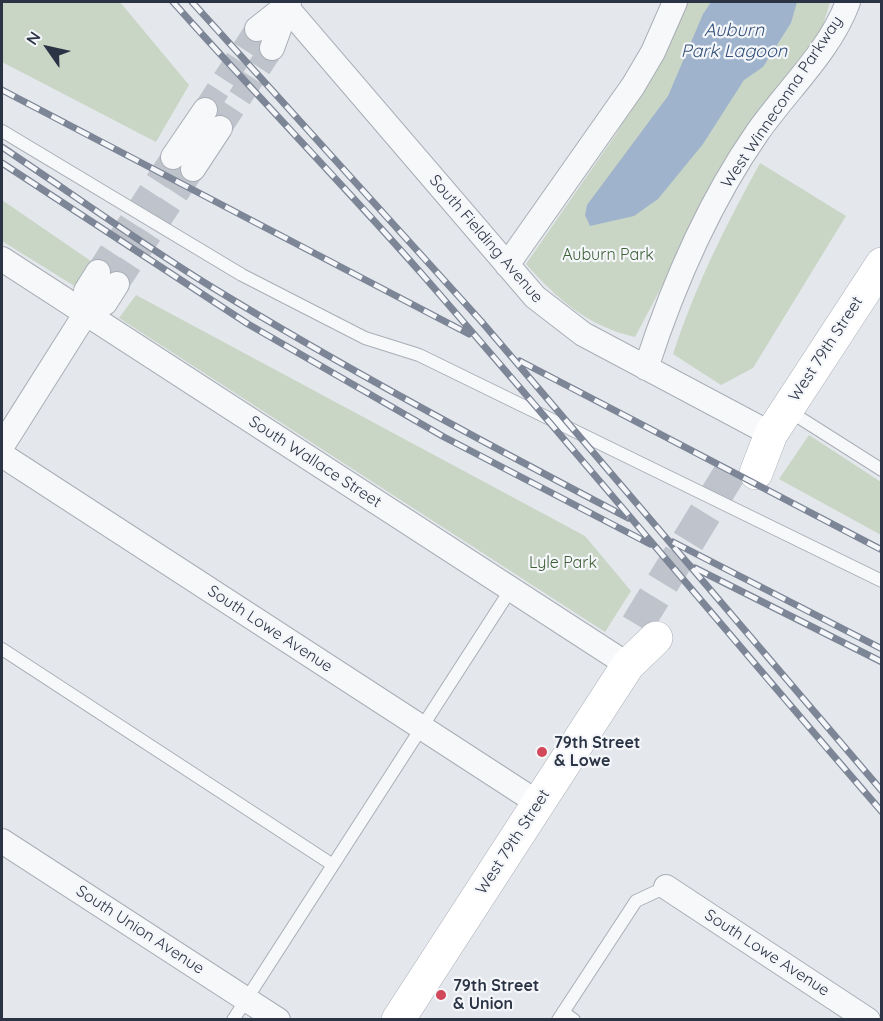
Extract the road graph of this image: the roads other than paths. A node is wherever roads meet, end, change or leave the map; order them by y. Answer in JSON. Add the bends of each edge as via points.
{"nodes":[{"id":1,"x":675,"y":2,"type":"edge"},
{"id":2,"x":848,"y":2,"type":"edge"},
{"id":3,"x":286,"y":3,"type":"edge"},
{"id":4,"x":257,"y":29,"type":"tunnel mouth"},
{"id":5,"x":272,"y":48,"type":"tunnel mouth"},
{"id":6,"x":212,"y":119,"type":"tunnel mouth"},
{"id":7,"x":2,"y":131,"type":"edge"},
{"id":8,"x":183,"y":163,"type":"tunnel mouth"},
{"id":9,"x":2,"y":259,"type":"edge"},
{"id":10,"x":882,"y":264,"type":"edge"},
{"id":11,"x":507,"y":265,"type":"junction"},
{"id":12,"x":108,"y":278,"type":"tunnel mouth"},
{"id":13,"x":86,"y":313,"type":"junction"},
{"id":14,"x":646,"y":368,"type":"junction"},
{"id":15,"x":779,"y":422,"type":"junction"},
{"id":16,"x":2,"y":446,"type":"edge"},
{"id":17,"x":2,"y":455,"type":"edge"},
{"id":18,"x":747,"y":467,"type":"tunnel mouth"},
{"id":19,"x":882,"y":470,"type":"edge"},
{"id":20,"x":882,"y":581,"type":"edge"},
{"id":21,"x":511,"y":589,"type":"junction"},
{"id":22,"x":646,"y":632,"type":"tunnel mouth"},
{"id":23,"x":2,"y":649,"type":"edge"},
{"id":24,"x":628,"y":665,"type":"junction"},
{"id":25,"x":422,"y":727,"type":"junction"},
{"id":26,"x":538,"y":803,"type":"junction"},
{"id":27,"x":2,"y":841,"type":"edge"},
{"id":28,"x":333,"y":865,"type":"junction"},
{"id":29,"x":666,"y":886,"type":"joint"},
{"id":30,"x":246,"y":999,"type":"junction"},
{"id":31,"x":560,"y":1016,"type":"edge"},
{"id":32,"x":233,"y":1020,"type":"edge"},
{"id":33,"x":278,"y":1020,"type":"edge"},
{"id":34,"x":398,"y":1020,"type":"edge"},
{"id":35,"x":574,"y":1020,"type":"edge"},
{"id":36,"x":868,"y":1020,"type":"edge"}],
"edges":[{"from":1,"to":11,"type":"street","via":[[633,86]]},
{"from":2,"to":14,"type":"street","name":"West Winneconna Parkway","via":[[831,36],[756,134],[712,206],[667,302]]},
{"from":3,"to":4,"type":"street"},
{"from":3,"to":5,"type":"street"},
{"from":3,"to":11,"type":"street","name":"South Fielding Avenue"},
{"from":6,"to":8,"type":"street"},
{"from":7,"to":20,"type":"lane","via":[[242,275],[355,333],[419,355]]},
{"from":9,"to":13,"type":"street","name":"South Wallace Street"},
{"from":10,"to":15,"type":"main road","name":"West 79th Street"},
{"from":11,"to":14,"type":"street","name":"South Fielding Avenue","via":[[556,315]]},
{"from":12,"to":13,"type":"street","via":[[105,303]]},
{"from":13,"to":16,"type":"street"},
{"from":13,"to":21,"type":"street","name":"South Wallace Street"},
{"from":14,"to":15,"type":"street","name":"South Fielding Avenue"},
{"from":15,"to":18,"type":"main road","name":"West 79th Street"},
{"from":15,"to":19,"type":"lane"},
{"from":17,"to":25,"type":"street","name":"South Lowe Avenue"},
{"from":21,"to":24,"type":"street","name":"South Wallace Street"},
{"from":21,"to":25,"type":"lane"},
{"from":22,"to":24,"type":"main road","name":"West 79th Street"},
{"from":23,"to":28,"type":"lane"},
{"from":24,"to":26,"type":"main road","name":"West 79th Street"},
{"from":25,"to":26,"type":"street","name":"South Lowe Avenue"},
{"from":25,"to":28,"type":"lane"},
{"from":26,"to":34,"type":"main road","name":"West 79th Street"},
{"from":27,"to":30,"type":"street","name":"South Union Avenue"},
{"from":28,"to":30,"type":"lane"},
{"from":29,"to":31,"type":"lane","via":[[636,901]]},
{"from":29,"to":36,"type":"street","name":"South Lowe Avenue"},
{"from":30,"to":32,"type":"lane"},
{"from":30,"to":33,"type":"street","name":"South Union Avenue"},
{"from":31,"to":35,"type":"lane"}]}
